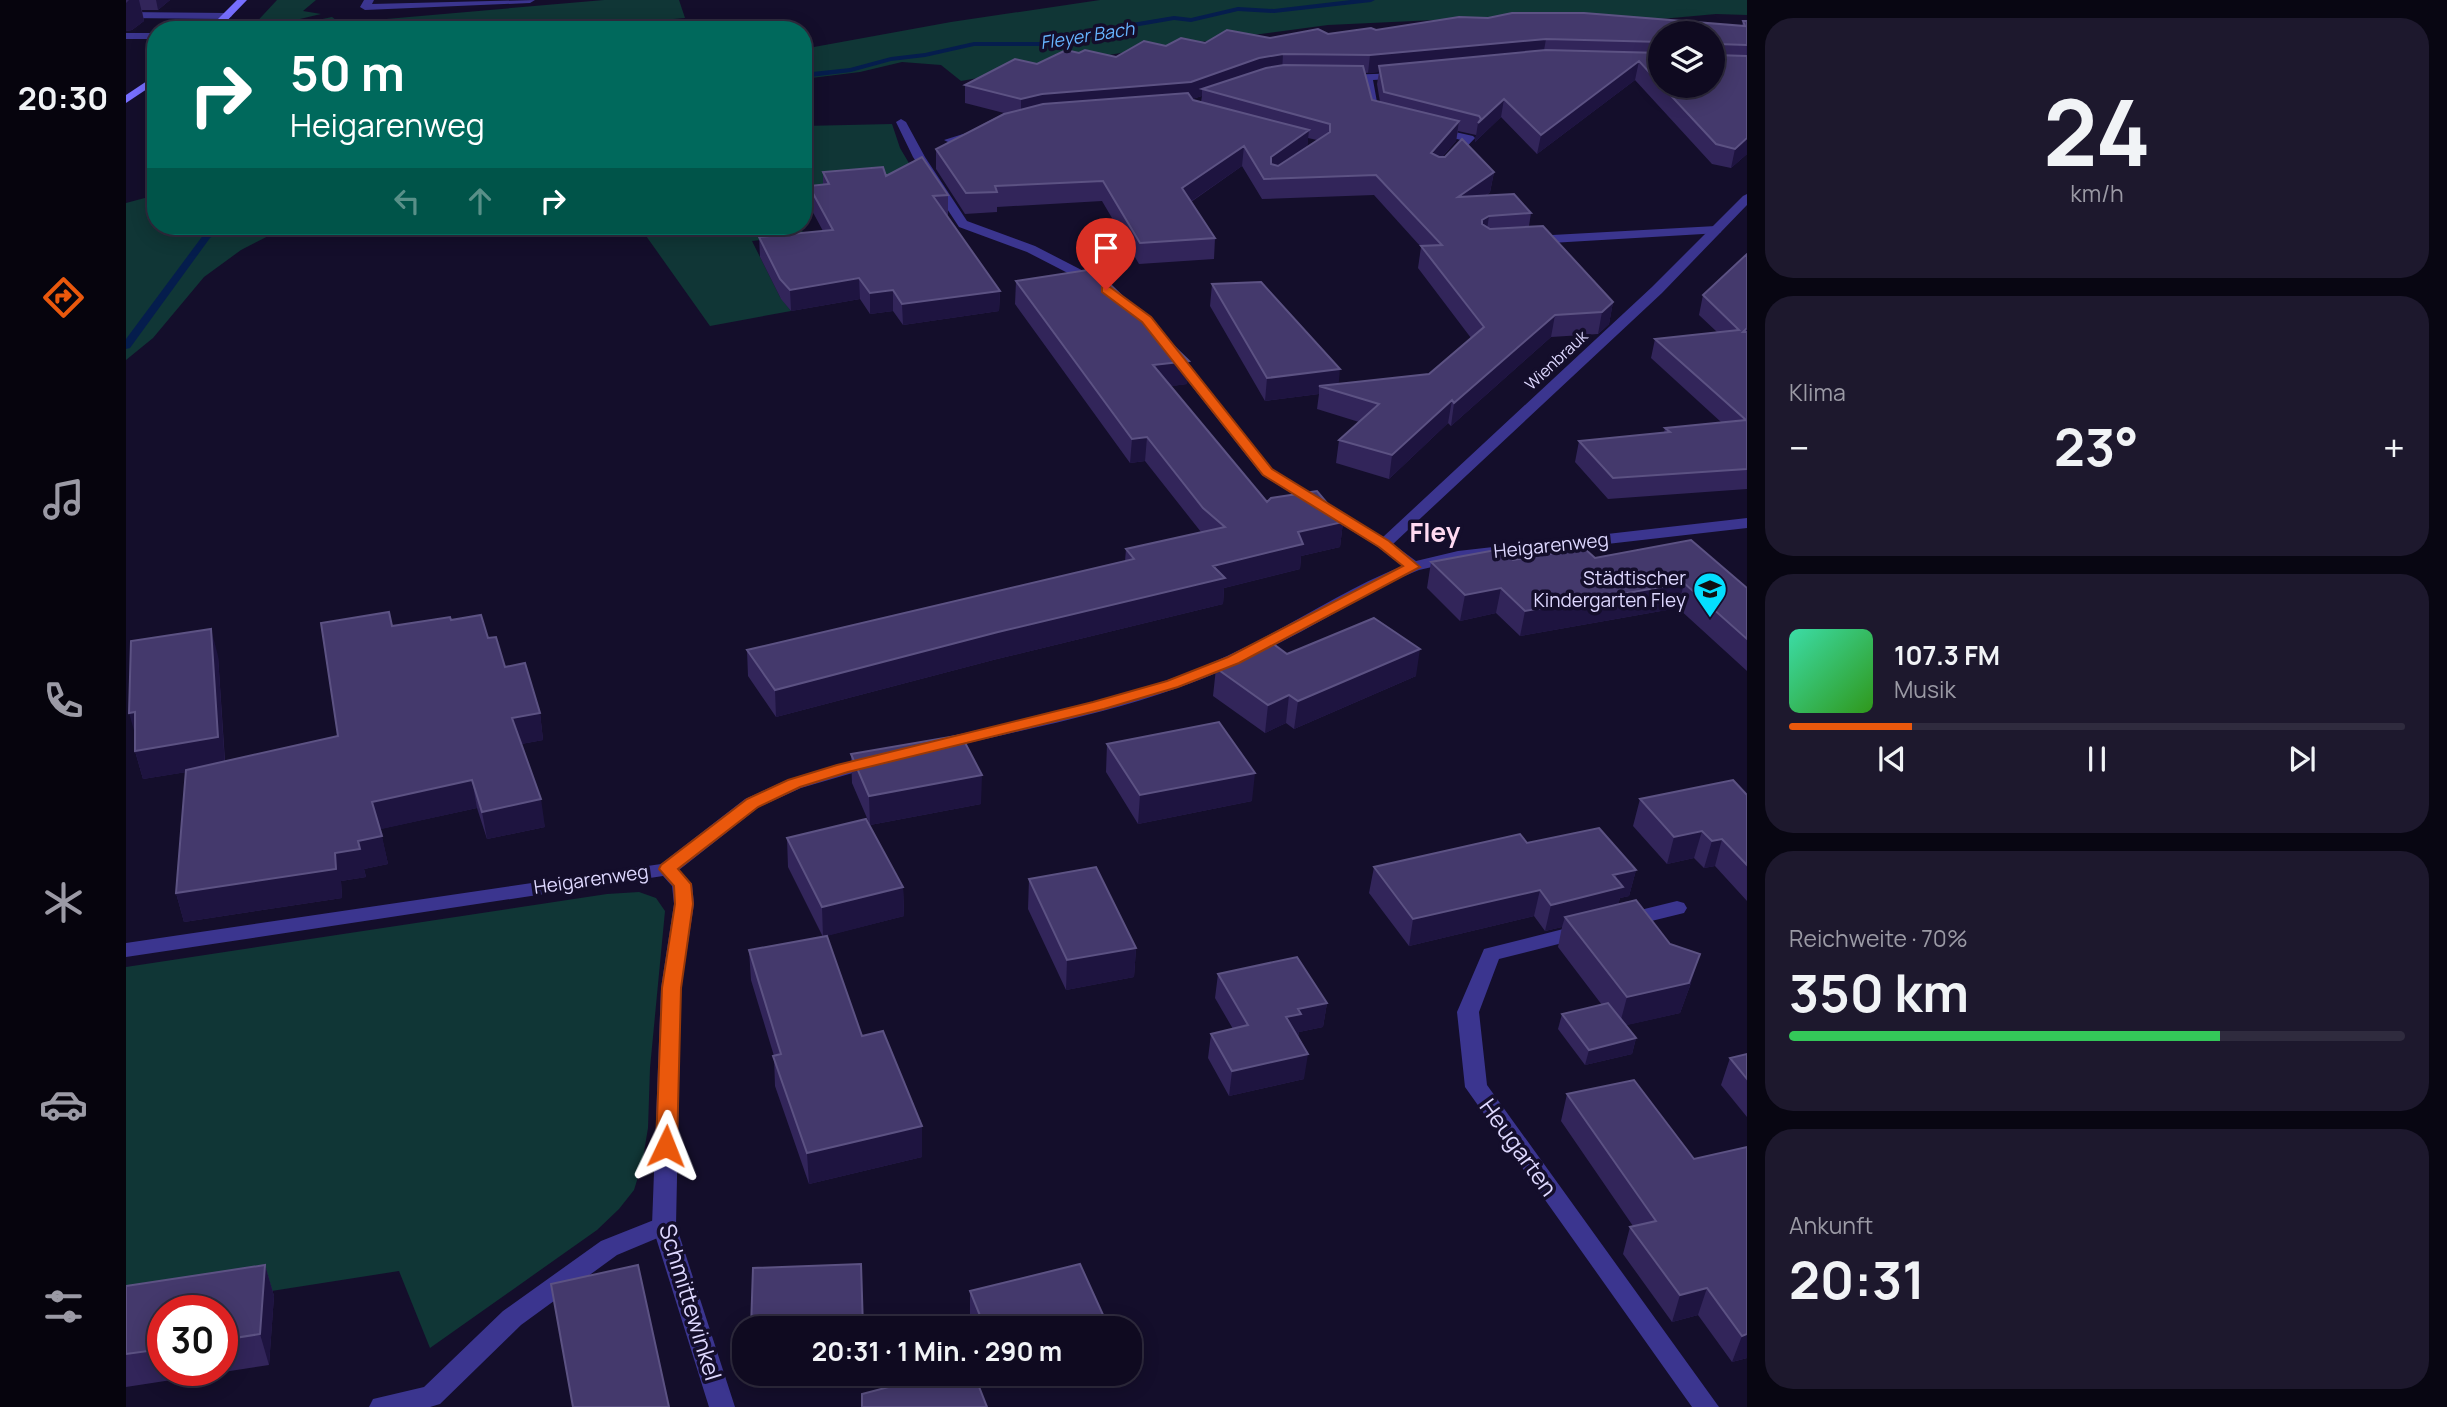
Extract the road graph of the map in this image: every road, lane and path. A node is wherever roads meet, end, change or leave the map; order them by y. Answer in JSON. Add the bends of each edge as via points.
{"nodes":[{"id":1,"x":242,"y":0,"type":"edge"},
{"id":2,"x":369,"y":0,"type":"edge"},
{"id":3,"x":530,"y":0,"type":"edge"},
{"id":4,"x":126,"y":15,"type":"edge"},
{"id":5,"x":227,"y":16,"type":"junction"},
{"id":6,"x":222,"y":21,"type":"edge"},
{"id":7,"x":126,"y":36,"type":"edge"},
{"id":8,"x":147,"y":36,"type":"edge"},
{"id":9,"x":1408,"y":75,"type":"edge"},
{"id":10,"x":1334,"y":78,"type":"edge"},
{"id":11,"x":1368,"y":79,"type":"junction"},
{"id":12,"x":147,"y":85,"type":"edge"},
{"id":13,"x":126,"y":100,"type":"edge"},
{"id":14,"x":1387,"y":118,"type":"edge"},
{"id":15,"x":901,"y":122,"type":"dead end"},
{"id":16,"x":1415,"y":125,"type":"edge"},
{"id":17,"x":992,"y":129,"type":"edge"},
{"id":18,"x":950,"y":140,"type":"edge"},
{"id":19,"x":1445,"y":163,"type":"edge"},
{"id":20,"x":1747,"y":198,"type":"edge"},
{"id":21,"x":1716,"y":230,"type":"junction"},
{"id":22,"x":1514,"y":242,"type":"edge"},
{"id":23,"x":1106,"y":290,"type":"edge"},
{"id":24,"x":1164,"y":341,"type":"edge"},
{"id":25,"x":1747,"y":523,"type":"edge"},
{"id":26,"x":1384,"y":544,"type":"junction"},
{"id":27,"x":1413,"y":567,"type":"junction"},
{"id":28,"x":923,"y":749,"type":"edge"},
{"id":29,"x":896,"y":755,"type":"edge"},
{"id":30,"x":667,"y":869,"type":"junction"},
{"id":31,"x":1677,"y":908,"type":"dead end"},
{"id":32,"x":126,"y":950,"type":"edge"},
{"id":33,"x":664,"y":1225,"type":"junction"},
{"id":34,"x":382,"y":1407,"type":"edge"},
{"id":35,"x":722,"y":1407,"type":"edge"},
{"id":36,"x":1706,"y":1407,"type":"edge"}],
"edges":[{"from":1,"to":5,"type":"street"},
{"from":2,"to":3,"type":"street","via":[[365,8]]},
{"from":4,"to":5,"type":"street"},
{"from":5,"to":6,"type":"street"},
{"from":7,"to":8,"type":"street"},
{"from":9,"to":11,"type":"street"},
{"from":10,"to":11,"type":"street"},
{"from":11,"to":14,"type":"street","via":[[1374,115]]},
{"from":12,"to":13,"type":"street"},
{"from":15,"to":23,"type":"street","via":[[964,225],[1031,248]]},
{"from":16,"to":19,"type":"street","via":[[1469,138]]},
{"from":17,"to":18,"type":"street"},
{"from":20,"to":21,"type":"street","name":"Wienbrauk"},
{"from":21,"to":22,"type":"street"},
{"from":21,"to":26,"type":"street","name":"Wienbrauk"},
{"from":24,"to":26,"type":"street","via":[[1267,472]]},
{"from":25,"to":27,"type":"street","name":"Heigarenweg","via":[[1458,556]]},
{"from":26,"to":27,"type":"street"},
{"from":27,"to":28,"type":"street","name":"Heigarenweg","via":[[1233,660],[1173,684]]},
{"from":29,"to":30,"type":"street","name":"Heigarenweg","via":[[794,784],[752,803]]},
{"from":30,"to":32,"type":"street","name":"Heigarenweg"},
{"from":30,"to":33,"type":"street","name":"Schmittewinkel","via":[[682,884],[684,904],[671,988]]},
{"from":31,"to":36,"type":"street","name":"Heugarten","via":[[1491,954],[1468,1012],[1476,1087]]},
{"from":33,"to":34,"type":"street","via":[[609,1248],[523,1310],[431,1396]]},
{"from":33,"to":35,"type":"street","name":"Schmittewinkel"}]}
